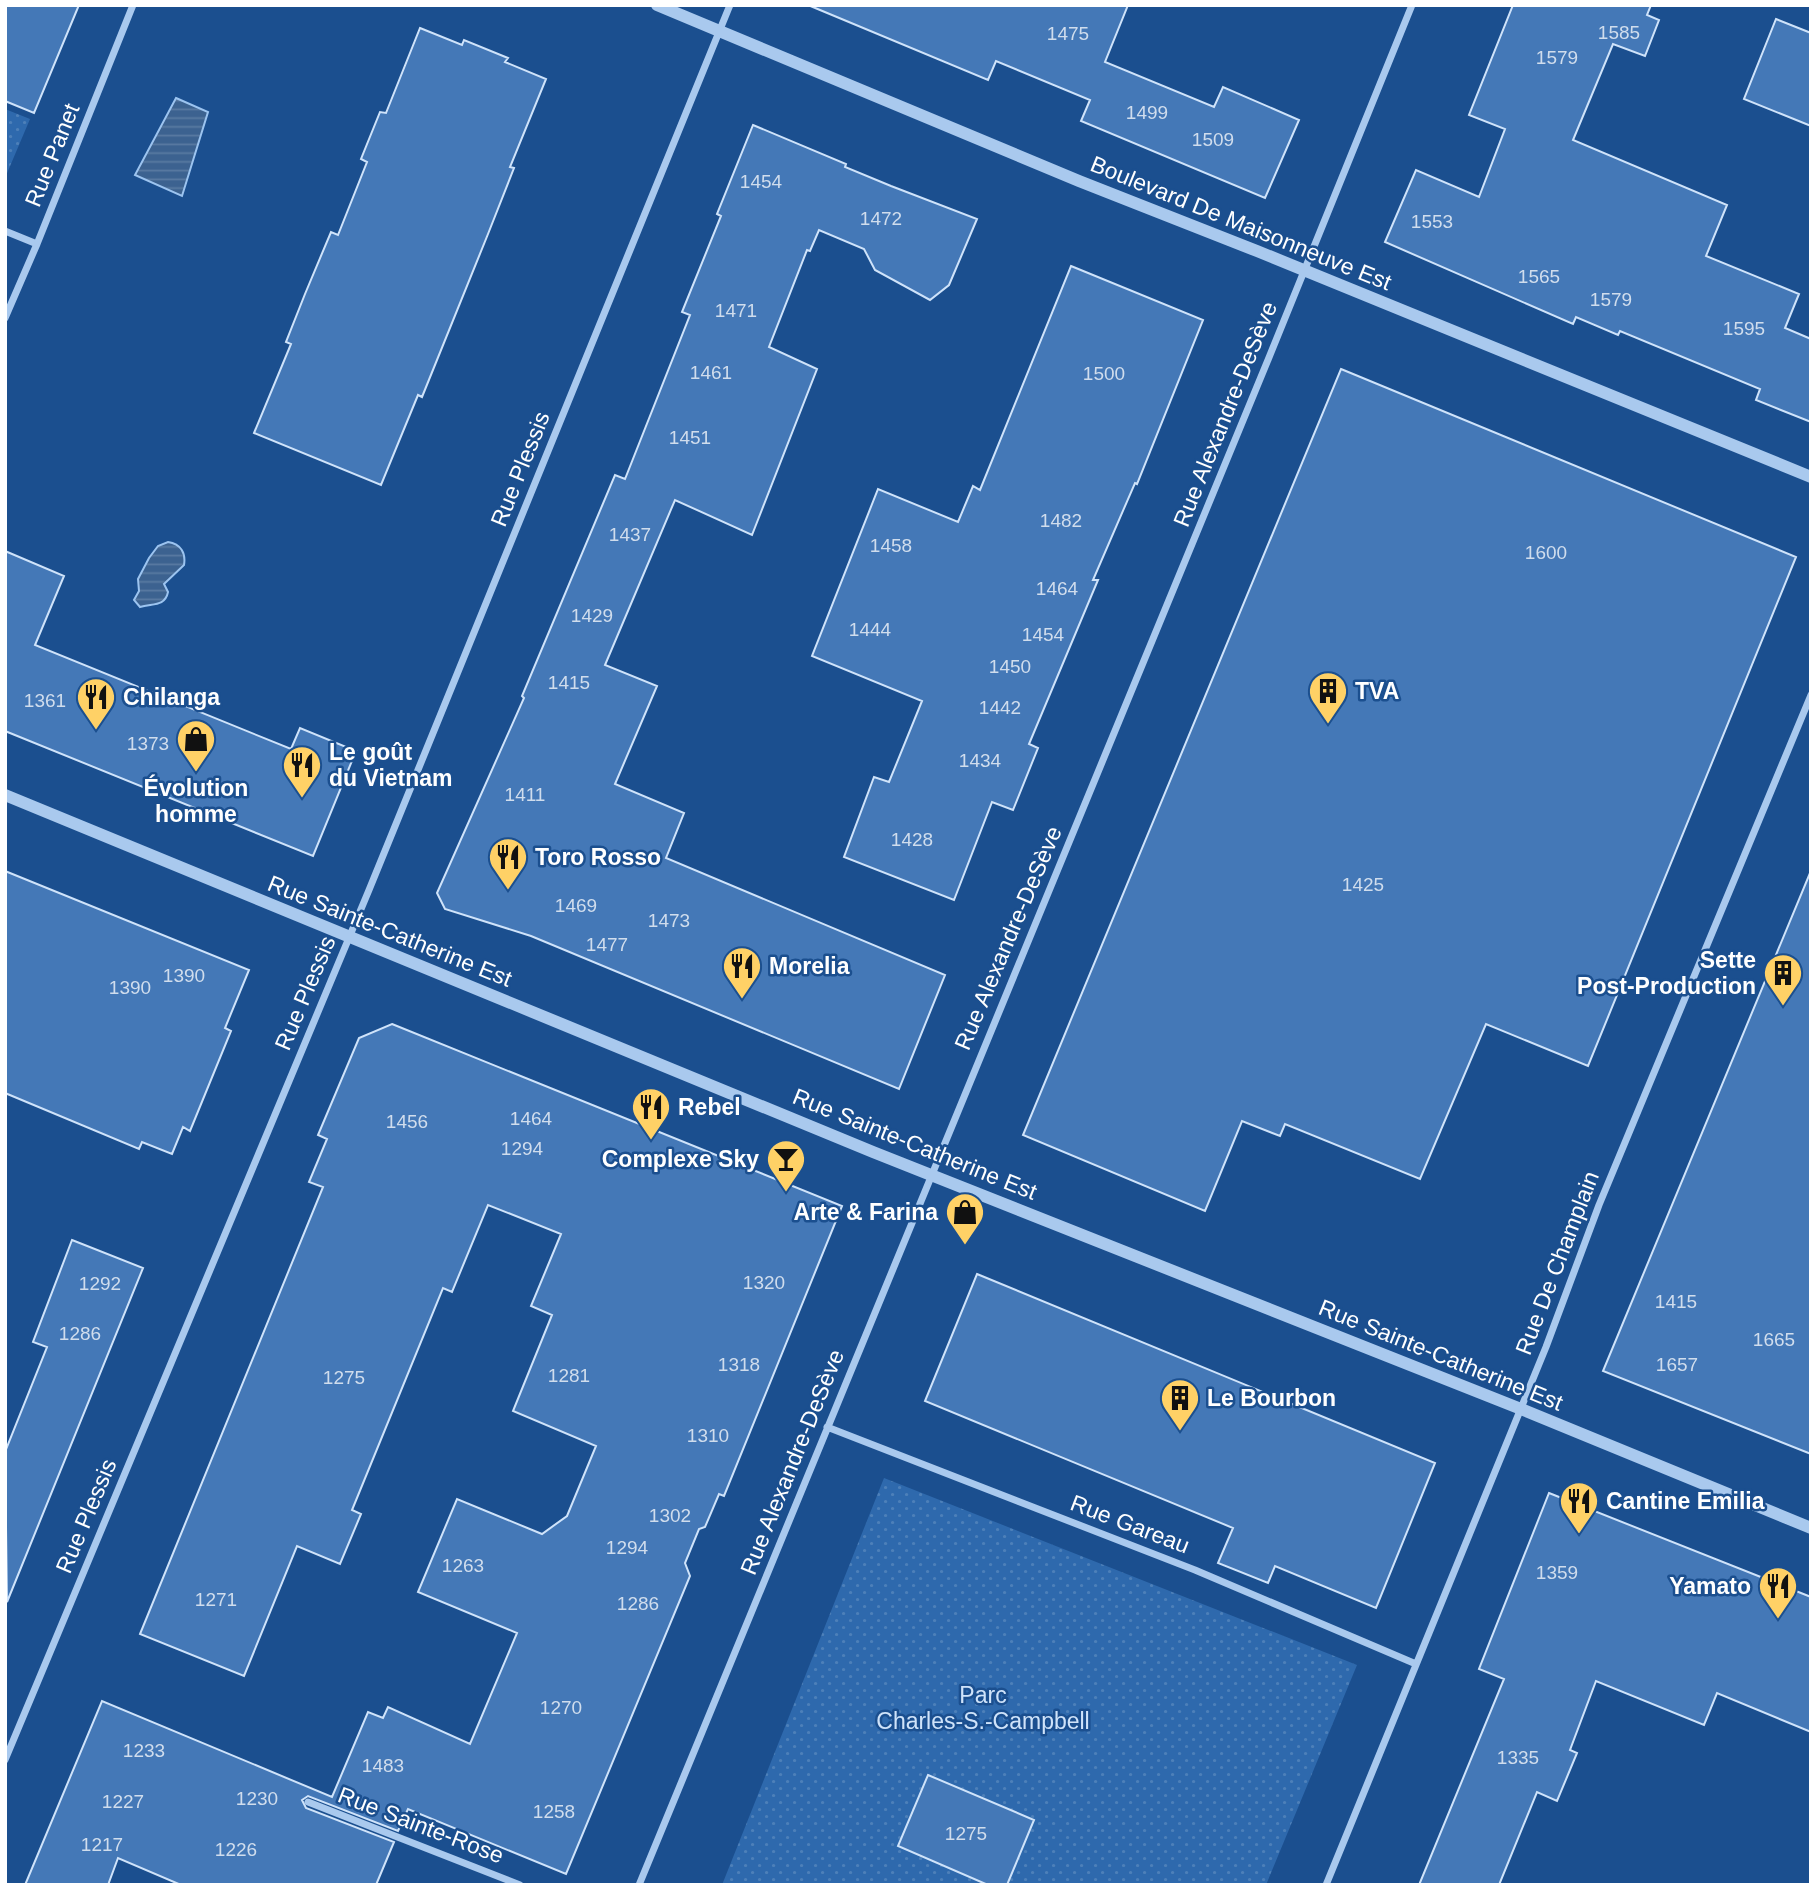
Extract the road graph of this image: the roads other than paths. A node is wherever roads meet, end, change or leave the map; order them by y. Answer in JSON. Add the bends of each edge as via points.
{"nodes":[{"id":1,"x":133,"y":5,"type":"edge"},
{"id":2,"x":657,"y":5,"type":"edge"},
{"id":3,"x":730,"y":5,"type":"edge"},
{"id":4,"x":1412,"y":5,"type":"edge"},
{"id":5,"x":719,"y":30,"type":"junction"},
{"id":6,"x":5,"y":231,"type":"edge"},
{"id":7,"x":37,"y":244,"type":"junction"},
{"id":8,"x":1304,"y":270,"type":"junction"},
{"id":9,"x":5,"y":318,"type":"edge"},
{"id":10,"x":1811,"y":477,"type":"edge"},
{"id":11,"x":1811,"y":695,"type":"edge"},
{"id":12,"x":5,"y":795,"type":"edge"},
{"id":13,"x":349,"y":938,"type":"junction"},
{"id":14,"x":931,"y":1174,"type":"junction"},
{"id":15,"x":1521,"y":1409,"type":"junction"},
{"id":16,"x":827,"y":1427,"type":"junction"},
{"id":17,"x":1811,"y":1528,"type":"edge"},
{"id":18,"x":1416,"y":1664,"type":"junction"},
{"id":19,"x":5,"y":1760,"type":"edge"},
{"id":20,"x":308,"y":1802,"type":"dead end"},
{"id":21,"x":520,"y":1885,"type":"edge"},
{"id":22,"x":639,"y":1885,"type":"edge"},
{"id":23,"x":1326,"y":1885,"type":"edge"}],
"edges":[{"from":1,"to":7,"type":"street","name":"Rue Panet"},
{"from":2,"to":5,"type":"street","name":"Boulevard De Maisonneuve Est"},
{"from":3,"to":5,"type":"street","name":"Rue Plessis"},
{"from":4,"to":8,"type":"street","name":"Rue Alexandre-DeSève"},
{"from":5,"to":8,"type":"street","name":"Boulevard De Maisonneuve Est"},
{"from":5,"to":13,"type":"street","name":"Rue Plessis"},
{"from":6,"to":7,"type":"street"},
{"from":7,"to":9,"type":"street","name":"Rue Panet"},
{"from":8,"to":10,"type":"street","name":"Boulevard De Maisonneuve Est"},
{"from":8,"to":14,"type":"street","name":"Rue Alexandre-DeSève"},
{"from":11,"to":15,"type":"street","name":"Rue De Champlain","via":[[1599,1205]]},
{"from":12,"to":13,"type":"street","name":"Rue Sainte-Catherine Est"},
{"from":13,"to":14,"type":"street","name":"Rue Sainte-Catherine Est"},
{"from":13,"to":19,"type":"street","name":"Rue Plessis"},
{"from":14,"to":15,"type":"street","name":"Rue Sainte-Catherine Est"},
{"from":14,"to":16,"type":"street","name":"Rue Alexandre-DeSève"},
{"from":15,"to":17,"type":"street","name":"Rue Sainte-Catherine Est"},
{"from":15,"to":18,"type":"street","name":"Rue De Champlain"},
{"from":16,"to":18,"type":"street","name":"Rue Gareau","via":[[1195,1570]]},
{"from":16,"to":22,"type":"street","name":"Rue Alexandre-DeSève"},
{"from":18,"to":23,"type":"street","name":"Rue De Champlain"},
{"from":20,"to":21,"type":"street","name":"Rue Sainte-Rose"}]}
